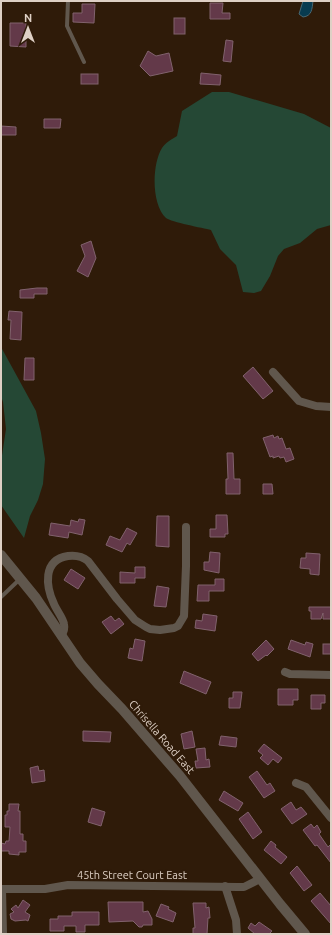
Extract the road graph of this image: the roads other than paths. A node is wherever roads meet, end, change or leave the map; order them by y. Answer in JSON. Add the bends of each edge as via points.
{"nodes":[{"id":1,"x":68,"y":1,"type":"edge"},
{"id":2,"x":84,"y":62,"type":"dead end"},
{"id":3,"x":273,"y":372,"type":"dead end"},
{"id":4,"x":331,"y":406,"type":"edge"},
{"id":5,"x":186,"y":527,"type":"dead end"},
{"id":6,"x":1,"y":555,"type":"edge"},
{"id":7,"x":20,"y":579,"type":"junction"},
{"id":8,"x":1,"y":597,"type":"edge"},
{"id":9,"x":61,"y":636,"type":"junction"},
{"id":10,"x":286,"y":672,"type":"dead end"},
{"id":11,"x":331,"y":675,"type":"edge"},
{"id":12,"x":296,"y":783,"type":"dead end"},
{"id":13,"x":331,"y":818,"type":"edge"},
{"id":14,"x":260,"y":878,"type":"junction"},
{"id":15,"x":225,"y":886,"type":"junction"},
{"id":16,"x":2,"y":934,"type":"edge"},
{"id":17,"x":237,"y":934,"type":"edge"},
{"id":18,"x":306,"y":934,"type":"edge"}],
"edges":[{"from":1,"to":2,"type":"lane","via":[[67,26]]},
{"from":3,"to":4,"type":"street","via":[[299,401],[316,406]]},
{"from":5,"to":9,"type":"street","via":[[184,616],[178,626],[167,629],[146,627],[135,620],[88,561],[81,556],[70,556],[52,564],[49,575],[50,591],[64,623]]},
{"from":6,"to":7,"type":"street","name":"Chrisella Road East"},
{"from":7,"to":8,"type":"lane"},
{"from":7,"to":9,"type":"street","name":"Chrisella Road East"},
{"from":9,"to":14,"type":"street","name":"Chrisella Road East","via":[[80,663],[180,776]]},
{"from":10,"to":11,"type":"street"},
{"from":12,"to":13,"type":"street","via":[[306,788]]},
{"from":14,"to":15,"type":"street","name":"45th Street Court East","via":[[244,887]]},
{"from":14,"to":18,"type":"street","name":"Chrisella Road East"},
{"from":15,"to":16,"type":"street","name":"45th Street Court East","via":[[68,885],[46,889],[2,889]]},
{"from":15,"to":17,"type":"street","via":[[236,920]]}]}
